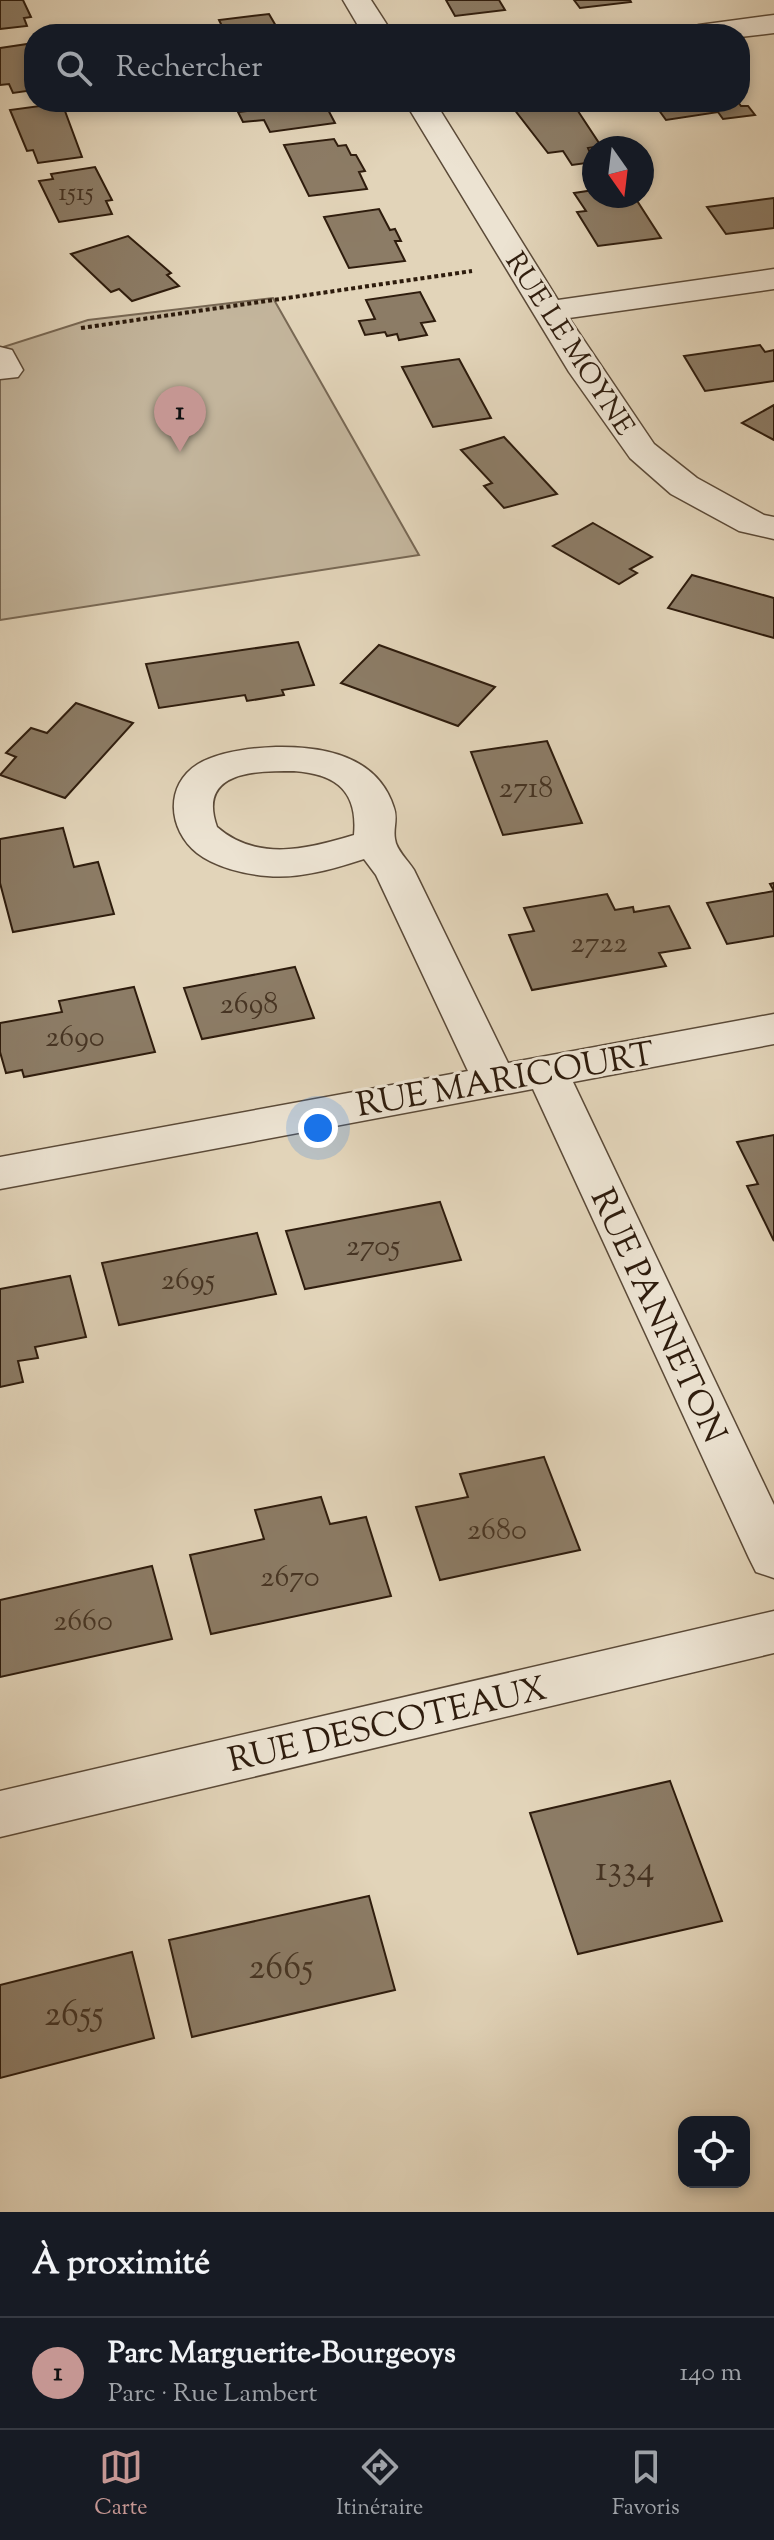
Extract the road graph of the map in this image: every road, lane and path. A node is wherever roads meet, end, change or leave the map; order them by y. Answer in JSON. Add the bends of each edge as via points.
{"nodes":[{"id":1,"x":357,"y":0,"type":"edge"},
{"id":2,"x":372,"y":24,"type":"edge"},
{"id":3,"x":774,"y":24,"type":"edge"},
{"id":4,"x":750,"y":27,"type":"edge"},
{"id":5,"x":426,"y":112,"type":"edge"},
{"id":6,"x":520,"y":264,"type":"junction"},
{"id":7,"x":774,"y":279,"type":"edge"},
{"id":8,"x":549,"y":311,"type":"junction"},
{"id":9,"x":81,"y":328,"type":"dead end"},
{"id":10,"x":774,"y":528,"type":"edge"},
{"id":11,"x":374,"y":843,"type":"dead end"},
{"id":12,"x":774,"y":1029,"type":"edge"},
{"id":13,"x":546,"y":1071,"type":"junction"},
{"id":14,"x":494,"y":1080,"type":"junction"},
{"id":15,"x":0,"y":1173,"type":"edge"},
{"id":16,"x":774,"y":1558,"type":"edge"},
{"id":17,"x":774,"y":1632,"type":"edge"},
{"id":18,"x":0,"y":1814,"type":"edge"}],
"edges":[{"from":1,"to":2,"type":"street"},
{"from":3,"to":4,"type":"street"},
{"from":5,"to":6,"type":"street","name":"RUE LE MOYNE"},
{"from":6,"to":8,"type":"street","name":"RUE LE MOYNE"},
{"from":6,"to":9,"type":"path"},
{"from":7,"to":8,"type":"street"},
{"from":8,"to":10,"type":"street","name":"RUE LE MOYNE","via":[[642,451],[684,486],[752,523]]},
{"from":11,"to":14,"type":"street","via":[[394,870]]},
{"from":12,"to":13,"type":"street","name":"RUE MARICOURT"},
{"from":13,"to":14,"type":"street","name":"RUE MARICOURT"},
{"from":13,"to":16,"type":"street","name":"RUE PANNETON"},
{"from":14,"to":15,"type":"street","name":"RUE MARICOURT"},
{"from":17,"to":18,"type":"street","name":"RUE DESCOTEAUX"}]}
